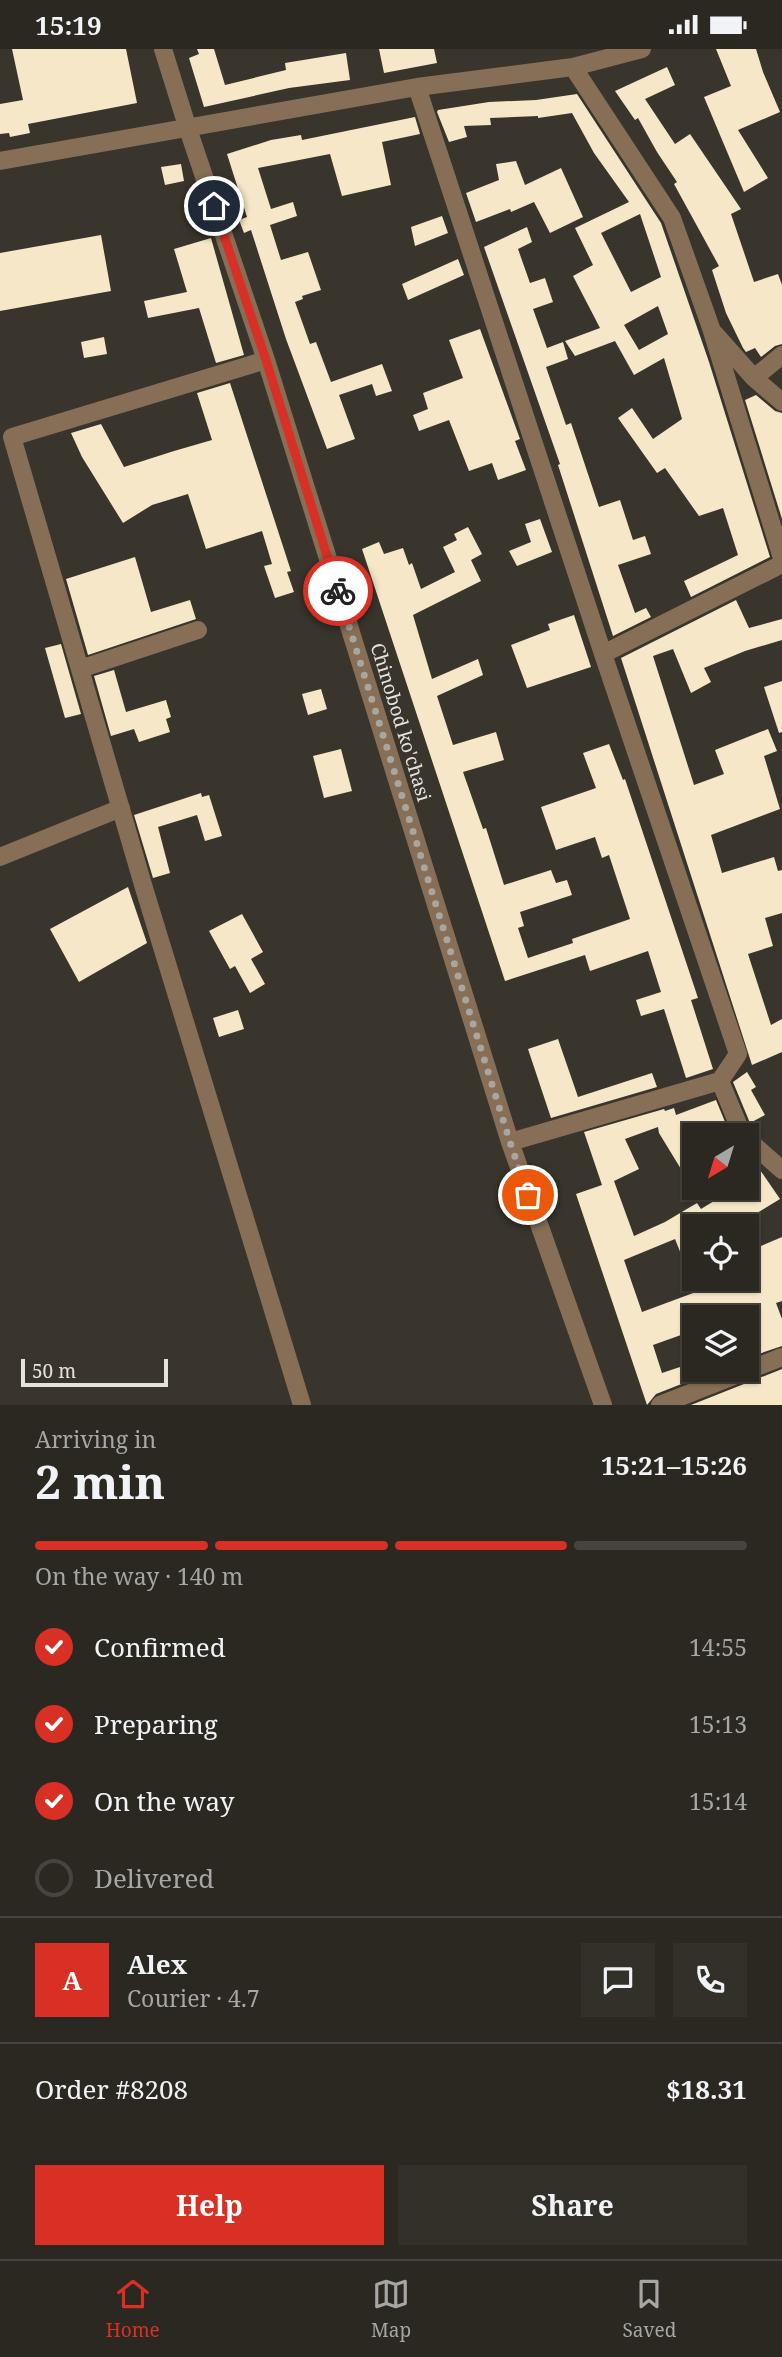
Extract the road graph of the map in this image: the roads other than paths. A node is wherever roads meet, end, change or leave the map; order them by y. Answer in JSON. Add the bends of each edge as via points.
{"nodes":[{"id":1,"x":163,"y":49,"type":"edge"},
{"id":2,"x":642,"y":49,"type":"edge"},
{"id":3,"x":573,"y":67,"type":"junction"},
{"id":4,"x":417,"y":87,"type":"junction"},
{"id":5,"x":188,"y":129,"type":"junction"},
{"id":6,"x":0,"y":161,"type":"edge"},
{"id":7,"x":710,"y":328,"type":"junction"},
{"id":8,"x":782,"y":355,"type":"edge"},
{"id":9,"x":266,"y":360,"type":"junction"},
{"id":10,"x":754,"y":378,"type":"junction"},
{"id":11,"x":782,"y":402,"type":"edge"},
{"id":12,"x":782,"y":558,"type":"edge"},
{"id":13,"x":782,"y":564,"type":"edge"},
{"id":14,"x":198,"y":630,"type":"dead end"},
{"id":15,"x":603,"y":654,"type":"junction"},
{"id":16,"x":80,"y":669,"type":"junction"},
{"id":17,"x":121,"y":807,"type":"junction"},
{"id":18,"x":0,"y":857,"type":"edge"},
{"id":19,"x":720,"y":1081,"type":"junction"},
{"id":20,"x":738,"y":1123,"type":"edge"},
{"id":21,"x":510,"y":1142,"type":"junction"},
{"id":22,"x":760,"y":1151,"type":"edge"},
{"id":23,"x":782,"y":1170,"type":"edge"},
{"id":24,"x":782,"y":1357,"type":"edge"},
{"id":25,"x":302,"y":1405,"type":"edge"},
{"id":26,"x":603,"y":1405,"type":"edge"},
{"id":27,"x":660,"y":1405,"type":"edge"}],
"edges":[{"from":1,"to":5,"type":"street","name":"Chinobod ko'chasi"},
{"from":2,"to":3,"type":"street"},
{"from":3,"to":4,"type":"street"},
{"from":3,"to":7,"type":"street","via":[[672,218]]},
{"from":4,"to":5,"type":"street"},
{"from":4,"to":15,"type":"street"},
{"from":5,"to":6,"type":"street"},
{"from":5,"to":9,"type":"street","name":"Chinobod ko'chasi"},
{"from":7,"to":10,"type":"street"},
{"from":7,"to":12,"type":"street"},
{"from":8,"to":10,"type":"street"},
{"from":9,"to":16,"type":"street","via":[[12,437]]},
{"from":9,"to":21,"type":"street","name":"Chinobod ko'chasi"},
{"from":10,"to":11,"type":"street"},
{"from":13,"to":15,"type":"street"},
{"from":14,"to":16,"type":"street"},
{"from":15,"to":19,"type":"street","via":[[738,1054]]},
{"from":16,"to":17,"type":"street"},
{"from":17,"to":18,"type":"street"},
{"from":17,"to":25,"type":"street"},
{"from":19,"to":20,"type":"street"},
{"from":19,"to":21,"type":"street"},
{"from":21,"to":26,"type":"street","name":"Chinobod ko'chasi"},
{"from":22,"to":23,"type":"street"},
{"from":24,"to":27,"type":"street"}]}
